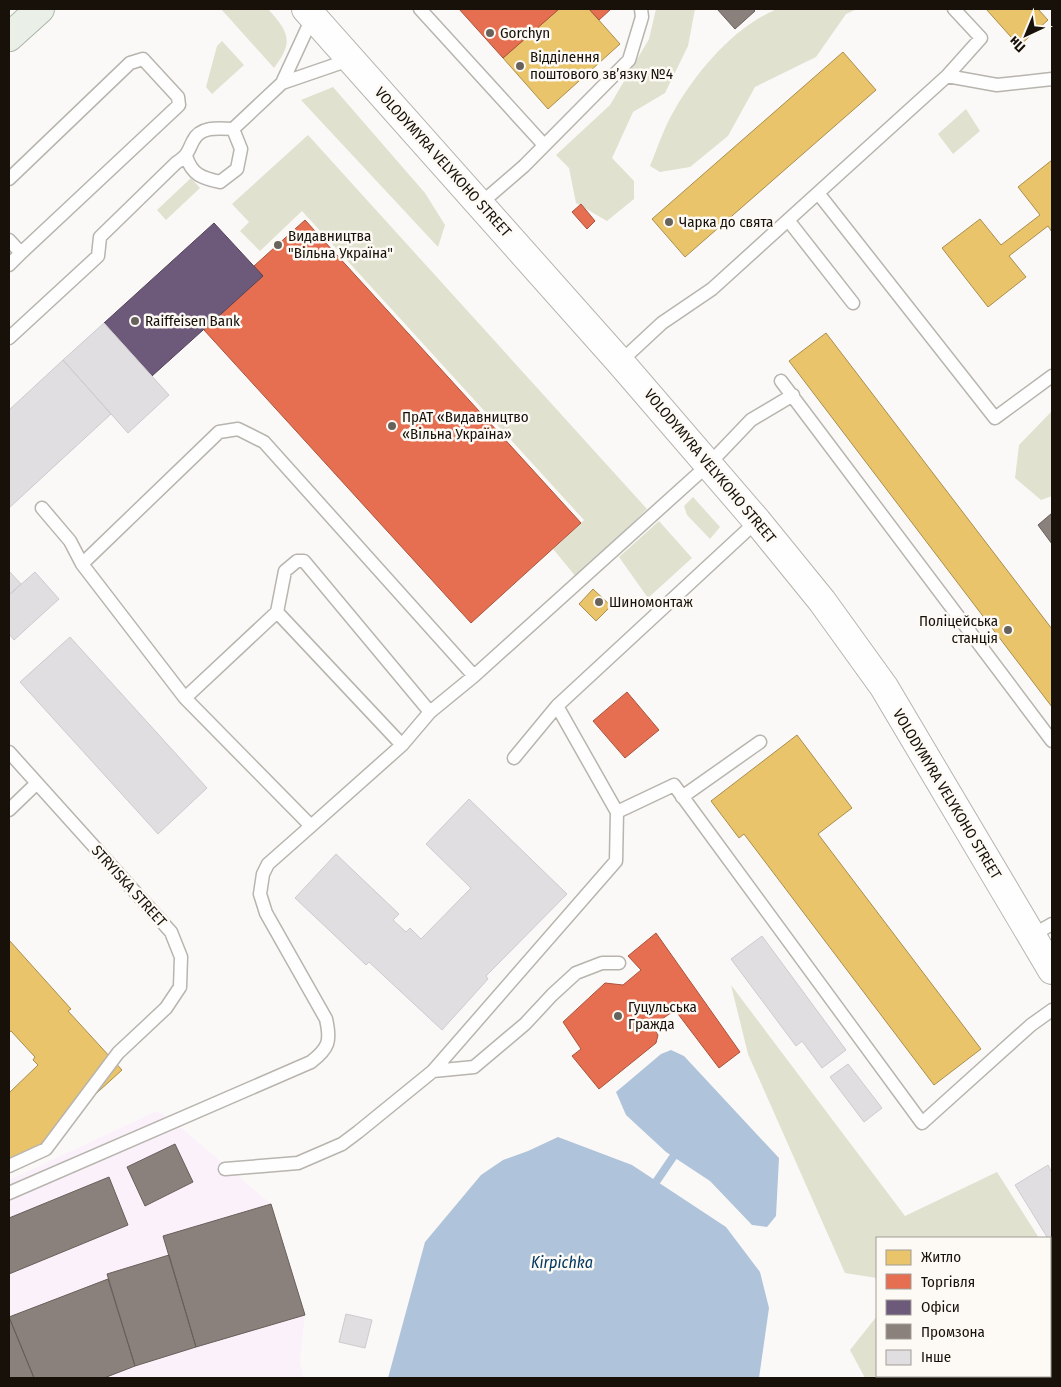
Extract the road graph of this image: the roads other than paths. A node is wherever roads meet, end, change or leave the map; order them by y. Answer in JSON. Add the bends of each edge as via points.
{"nodes":[{"id":1,"x":40,"y":9,"type":"edge"},
{"id":2,"x":420,"y":9,"type":"edge"},
{"id":3,"x":641,"y":9,"type":"edge"},
{"id":4,"x":954,"y":9,"type":"edge"},
{"id":5,"x":310,"y":12,"type":"edge"},
{"id":6,"x":9,"y":37,"type":"edge"},
{"id":7,"x":352,"y":59,"type":"junction"},
{"id":8,"x":947,"y":76,"type":"junction"},
{"id":9,"x":1052,"y":81,"type":"edge"},
{"id":10,"x":282,"y":83,"type":"junction"},
{"id":11,"x":233,"y":129,"type":"junction"},
{"id":12,"x":544,"y":145,"type":"junction"},
{"id":13,"x":186,"y":156,"type":"junction"},
{"id":14,"x":9,"y":179,"type":"edge"},
{"id":15,"x":818,"y":192,"type":"junction"},
{"id":16,"x":480,"y":204,"type":"junction"},
{"id":17,"x":788,"y":220,"type":"junction"},
{"id":18,"x":9,"y":240,"type":"edge"},
{"id":19,"x":21,"y":253,"type":"junction"},
{"id":20,"x":9,"y":264,"type":"edge"},
{"id":21,"x":853,"y":303,"type":"dead end"},
{"id":22,"x":9,"y":338,"type":"edge"},
{"id":23,"x":620,"y":362,"type":"junction"},
{"id":24,"x":1052,"y":376,"type":"edge"},
{"id":25,"x":781,"y":381,"type":"dead end"},
{"id":26,"x":793,"y":395,"type":"junction"},
{"id":27,"x":709,"y":464,"type":"junction"},
{"id":28,"x":42,"y":508,"type":"dead end"},
{"id":29,"x":758,"y":521,"type":"junction"},
{"id":30,"x":82,"y":564,"type":"junction"},
{"id":31,"x":277,"y":612,"type":"junction"},
{"id":32,"x":474,"y":676,"type":"junction"},
{"id":33,"x":185,"y":698,"type":"junction"},
{"id":34,"x":557,"y":706,"type":"junction"},
{"id":35,"x":430,"y":712,"type":"junction"},
{"id":36,"x":1052,"y":741,"type":"edge"},
{"id":37,"x":760,"y":742,"type":"dead end"},
{"id":38,"x":402,"y":745,"type":"junction"},
{"id":39,"x":9,"y":752,"type":"edge"},
{"id":40,"x":514,"y":758,"type":"dead end"},
{"id":41,"x":37,"y":783,"type":"junction"},
{"id":42,"x":682,"y":797,"type":"junction"},
{"id":43,"x":9,"y":810,"type":"edge"},
{"id":44,"x":616,"y":812,"type":"junction"},
{"id":45,"x":311,"y":826,"type":"junction"},
{"id":46,"x":1042,"y":930,"type":"edge"},
{"id":47,"x":619,"y":963,"type":"dead end"},
{"id":48,"x":1052,"y":970,"type":"edge"},
{"id":49,"x":1052,"y":1010,"type":"edge"},
{"id":50,"x":433,"y":1071,"type":"junction"},
{"id":51,"x":9,"y":1166,"type":"edge"},
{"id":52,"x":225,"y":1169,"type":"dead end"},
{"id":53,"x":9,"y":1193,"type":"edge"}],
"edges":[{"from":1,"to":6,"type":"main road"},
{"from":2,"to":12,"type":"lane"},
{"from":3,"to":12,"type":"lane","via":[[642,17],[628,60]]},
{"from":4,"to":8,"type":"lane","via":[[980,38]]},
{"from":5,"to":7,"type":"main road","name":"VOLODYMYRA VELYKOHO STREET"},
{"from":5,"to":10,"type":"lane"},
{"from":7,"to":10,"type":"lane"},
{"from":7,"to":16,"type":"main road","name":"VOLODYMYRA VELYKOHO STREET"},
{"from":8,"to":9,"type":"lane","via":[[997,84]]},
{"from":8,"to":15,"type":"lane"},
{"from":10,"to":11,"type":"lane"},
{"from":11,"to":13,"type":"lane","via":[[213,127],[194,138]]},
{"from":11,"to":13,"type":"lane","via":[[241,149],[237,169],[220,182],[201,177],[192,170]]},
{"from":12,"to":16,"type":"lane"},
{"from":13,"to":22,"type":"lane","via":[[100,237],[98,256]]},
{"from":14,"to":19,"type":"lane","via":[[130,63],[143,59],[178,98],[179,105]]},
{"from":15,"to":17,"type":"lane"},
{"from":15,"to":24,"type":"lane","via":[[995,418]]},
{"from":16,"to":23,"type":"main road","name":"VOLODYMYRA VELYKOHO STREET"},
{"from":17,"to":21,"type":"lane"},
{"from":17,"to":23,"type":"lane","via":[[712,289],[662,323]]},
{"from":18,"to":19,"type":"lane"},
{"from":19,"to":20,"type":"lane"},
{"from":23,"to":27,"type":"main road","name":"VOLODYMYRA VELYKOHO STREET"},
{"from":25,"to":26,"type":"lane"},
{"from":26,"to":27,"type":"lane","via":[[751,420]]},
{"from":26,"to":36,"type":"lane"},
{"from":27,"to":29,"type":"main road","name":"VOLODYMYRA VELYKOHO STREET"},
{"from":27,"to":32,"type":"lane"},
{"from":28,"to":30,"type":"lane","via":[[70,541]]},
{"from":29,"to":34,"type":"lane","via":[[619,656]]},
{"from":29,"to":46,"type":"main road","name":"VOLODYMYRA VELYKOHO STREET","via":[[822,601],[884,687]]},
{"from":30,"to":32,"type":"lane","via":[[219,432],[238,429],[264,442]]},
{"from":30,"to":33,"type":"lane"},
{"from":31,"to":33,"type":"lane"},
{"from":31,"to":35,"type":"lane","via":[[285,571],[297,561],[304,561]]},
{"from":31,"to":38,"type":"lane"},
{"from":32,"to":35,"type":"lane"},
{"from":33,"to":45,"type":"lane"},
{"from":34,"to":40,"type":"lane"},
{"from":34,"to":44,"type":"lane"},
{"from":35,"to":38,"type":"lane"},
{"from":37,"to":42,"type":"lane"},
{"from":38,"to":45,"type":"lane"},
{"from":39,"to":41,"type":"lane","name":"STRYISKA STREET"},
{"from":41,"to":43,"type":"lane"},
{"from":41,"to":51,"type":"lane","name":"STRYISKA STREET","via":[[171,932],[181,957],[180,987],[166,1008],[118,1053],[46,1149]]},
{"from":42,"to":44,"type":"lane","via":[[674,785]]},
{"from":42,"to":49,"type":"lane","via":[[922,1123]]},
{"from":44,"to":50,"type":"lane","via":[[616,861]]},
{"from":45,"to":53,"type":"lane","via":[[268,864],[260,894],[266,913],[326,1019],[330,1036],[324,1052],[312,1062]]},
{"from":46,"to":48,"type":"main road","name":"VOLODYMYRA VELYKOHO STREET"},
{"from":47,"to":50,"type":"lane","via":[[602,963],[576,974],[525,1024],[474,1067]]},
{"from":50,"to":52,"type":"lane","via":[[342,1144],[298,1163]]}]}
